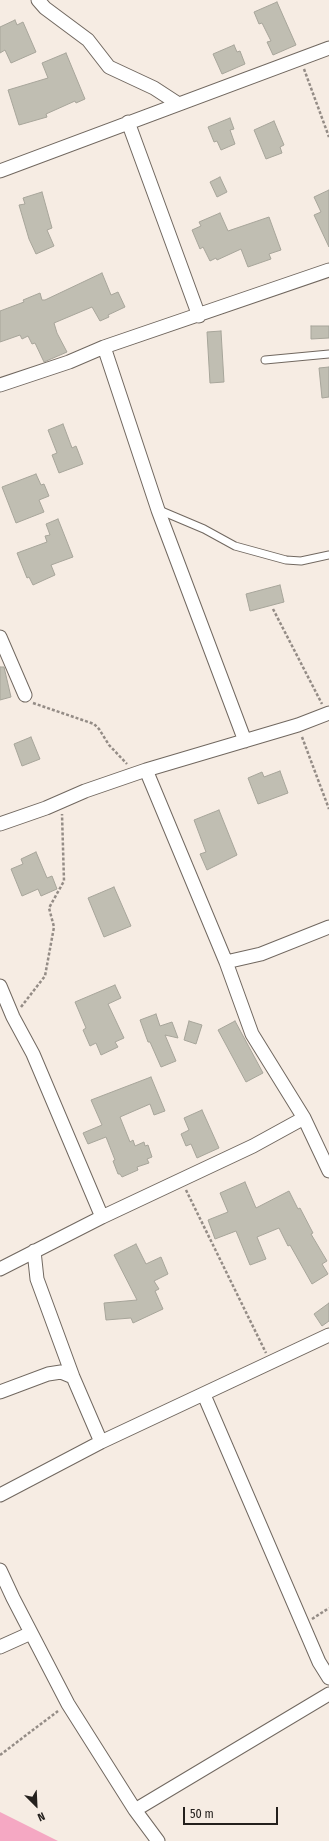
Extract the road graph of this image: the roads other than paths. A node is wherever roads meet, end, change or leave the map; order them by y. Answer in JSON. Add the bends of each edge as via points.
{"nodes":[{"id":1,"x":38,"y":0,"type":"edge"},
{"id":2,"x":329,"y":48,"type":"edge"},
{"id":3,"x":177,"y":103,"type":"junction"},
{"id":4,"x":128,"y":122,"type":"junction"},
{"id":5,"x":0,"y":170,"type":"edge"},
{"id":6,"x":329,"y":270,"type":"edge"},
{"id":7,"x":199,"y":316,"type":"junction"},
{"id":8,"x":104,"y":347,"type":"junction"},
{"id":9,"x":329,"y":354,"type":"edge"},
{"id":10,"x":265,"y":360,"type":"dead end"},
{"id":11,"x":0,"y":385,"type":"edge"},
{"id":12,"x":158,"y":510,"type":"junction"},
{"id":13,"x":329,"y":556,"type":"edge"},
{"id":14,"x":0,"y":637,"type":"edge"},
{"id":15,"x":25,"y":695,"type":"road end"},
{"id":16,"x":328,"y":713,"type":"edge"},
{"id":17,"x":244,"y":741,"type":"junction"},
{"id":18,"x":141,"y":772,"type":"junction"},
{"id":19,"x":0,"y":824,"type":"edge"},
{"id":20,"x":329,"y":927,"type":"edge"},
{"id":21,"x":226,"y":962,"type":"junction"},
{"id":22,"x":0,"y":986,"type":"edge"},
{"id":23,"x":304,"y":1118,"type":"junction"},
{"id":24,"x":329,"y":1171,"type":"edge"},
{"id":25,"x":102,"y":1217,"type":"junction"},
{"id":26,"x":34,"y":1251,"type":"junction"},
{"id":27,"x":0,"y":1269,"type":"edge"},
{"id":28,"x":329,"y":1335,"type":"edge"},
{"id":29,"x":73,"y":1376,"type":"junction"},
{"id":30,"x":0,"y":1392,"type":"edge"},
{"id":31,"x":204,"y":1395,"type":"junction"},
{"id":32,"x":101,"y":1442,"type":"junction"},
{"id":33,"x":0,"y":1495,"type":"edge"},
{"id":34,"x":0,"y":1570,"type":"edge"},
{"id":35,"x":31,"y":1633,"type":"junction"},
{"id":36,"x":0,"y":1647,"type":"edge"},
{"id":37,"x":329,"y":1678,"type":"edge"},
{"id":38,"x":329,"y":1694,"type":"edge"},
{"id":39,"x":135,"y":1810,"type":"junction"},
{"id":40,"x":158,"y":1841,"type":"edge"}],
"edges":[{"from":1,"to":3,"type":"street","via":[[88,40],[109,67],[154,88]]},
{"from":2,"to":3,"type":"street"},
{"from":3,"to":4,"type":"street"},
{"from":4,"to":5,"type":"street"},
{"from":4,"to":7,"type":"street"},
{"from":6,"to":7,"type":"street"},
{"from":7,"to":8,"type":"street"},
{"from":8,"to":11,"type":"street","via":[[69,362]]},
{"from":8,"to":12,"type":"street"},
{"from":9,"to":10,"type":"lane"},
{"from":12,"to":13,"type":"lane","via":[[204,529],[235,546],[286,560],[301,561]]},
{"from":12,"to":17,"type":"street"},
{"from":14,"to":15,"type":"street"},
{"from":16,"to":17,"type":"street"},
{"from":17,"to":18,"type":"street"},
{"from":18,"to":19,"type":"street","via":[[85,790],[68,799]]},
{"from":18,"to":21,"type":"street"},
{"from":20,"to":21,"type":"street","via":[[261,954]]},
{"from":21,"to":23,"type":"street","via":[[252,1034]]},
{"from":22,"to":25,"type":"street","via":[[33,1054]]},
{"from":23,"to":24,"type":"street"},
{"from":23,"to":25,"type":"street","via":[[253,1146]]},
{"from":25,"to":26,"type":"street"},
{"from":26,"to":27,"type":"street"},
{"from":26,"to":29,"type":"street","via":[[37,1279]]},
{"from":28,"to":31,"type":"street"},
{"from":29,"to":30,"type":"street","via":[[62,1372],[48,1374]]},
{"from":29,"to":32,"type":"street"},
{"from":31,"to":32,"type":"street"},
{"from":31,"to":37,"type":"street","via":[[319,1662]]},
{"from":32,"to":33,"type":"street"},
{"from":34,"to":35,"type":"street"},
{"from":35,"to":36,"type":"street"},
{"from":35,"to":39,"type":"street","via":[[68,1704]]},
{"from":38,"to":39,"type":"street"},
{"from":39,"to":40,"type":"street"}]}
